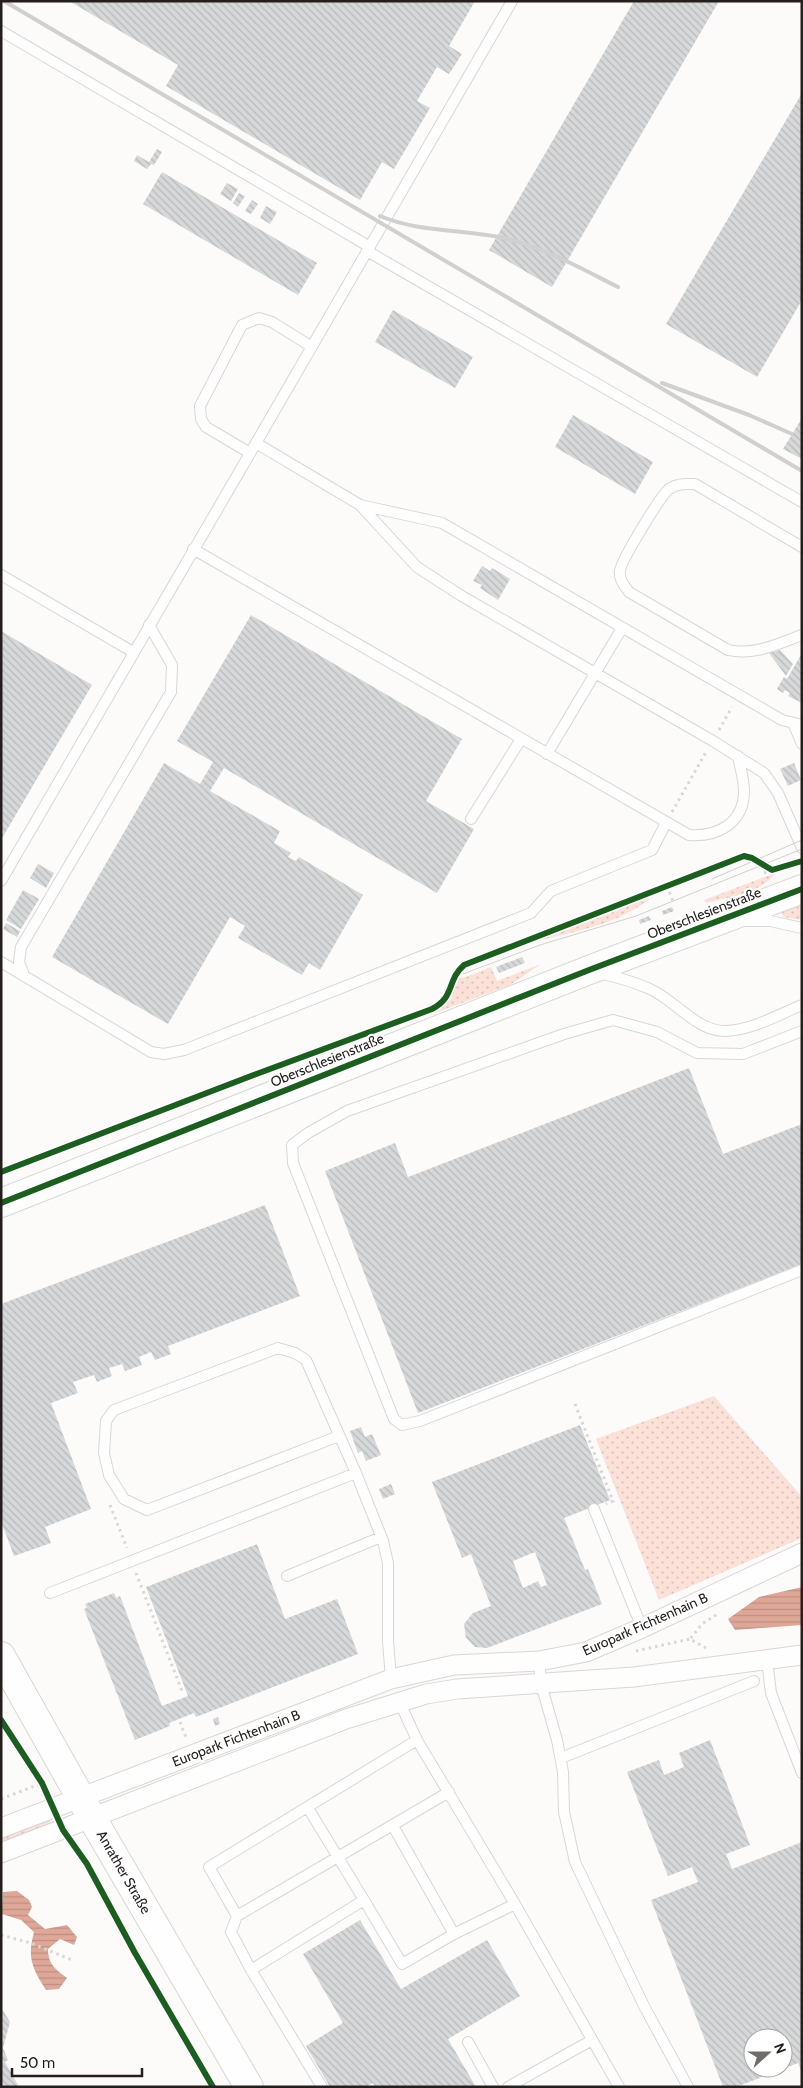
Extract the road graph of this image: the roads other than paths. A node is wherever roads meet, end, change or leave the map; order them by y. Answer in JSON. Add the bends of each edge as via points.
{"nodes":[{"id":1,"x":512,"y":1,"type":"edge"},
{"id":2,"x":1,"y":31,"type":"edge"},
{"id":3,"x":369,"y":249,"type":"junction"},
{"id":4,"x":312,"y":347,"type":"junction"},
{"id":5,"x":256,"y":443,"type":"junction"},
{"id":6,"x":250,"y":453,"type":"junction"},
{"id":7,"x":802,"y":502,"type":"edge"},
{"id":8,"x":360,"y":505,"type":"junction"},
{"id":9,"x":802,"y":547,"type":"edge"},
{"id":10,"x":193,"y":549,"type":"junction"},
{"id":11,"x":1,"y":575,"type":"edge"},
{"id":12,"x":149,"y":625,"type":"junction"},
{"id":13,"x":622,"y":628,"type":"junction"},
{"id":14,"x":802,"y":635,"type":"edge"},
{"id":15,"x":133,"y":652,"type":"junction"},
{"id":16,"x":596,"y":673,"type":"junction"},
{"id":17,"x":798,"y":725,"type":"edge"},
{"id":18,"x":520,"y":739,"type":"junction"},
{"id":19,"x":802,"y":744,"type":"edge"},
{"id":20,"x":547,"y":754,"type":"junction"},
{"id":21,"x":738,"y":756,"type":"junction"},
{"id":22,"x":471,"y":819,"type":"dead end"},
{"id":23,"x":666,"y":823,"type":"junction"},
{"id":24,"x":802,"y":848,"type":"edge"},
{"id":25,"x":1,"y":881,"type":"edge"},
{"id":26,"x":802,"y":889,"type":"edge"},
{"id":27,"x":720,"y":920,"type":"junction"},
{"id":28,"x":802,"y":928,"type":"edge"},
{"id":29,"x":1,"y":962,"type":"edge"},
{"id":30,"x":589,"y":970,"type":"junction"},
{"id":31,"x":24,"y":975,"type":"junction"},
{"id":32,"x":802,"y":1005,"type":"edge"},
{"id":33,"x":802,"y":1031,"type":"edge"},
{"id":34,"x":1,"y":1202,"type":"edge"},
{"id":35,"x":802,"y":1270,"type":"edge"},
{"id":36,"x":339,"y":1436,"type":"junction"},
{"id":37,"x":356,"y":1474,"type":"junction"},
{"id":38,"x":594,"y":1509,"type":"road end"},
{"id":39,"x":381,"y":1537,"type":"junction"},
{"id":40,"x":802,"y":1553,"type":"edge"},
{"id":41,"x":287,"y":1576,"type":"dead end"},
{"id":42,"x":50,"y":1593,"type":"dead end"},
{"id":43,"x":642,"y":1628,"type":"junction"},
{"id":44,"x":802,"y":1655,"type":"edge"},
{"id":45,"x":1,"y":1656,"type":"edge"},
{"id":46,"x":767,"y":1660,"type":"junction"},
{"id":47,"x":539,"y":1661,"type":"junction"},
{"id":48,"x":391,"y":1679,"type":"junction"},
{"id":49,"x":754,"y":1682,"type":"dead end"},
{"id":50,"x":541,"y":1684,"type":"junction"},
{"id":51,"x":399,"y":1701,"type":"junction"},
{"id":52,"x":418,"y":1740,"type":"junction"},
{"id":53,"x":561,"y":1758,"type":"junction"},
{"id":54,"x":802,"y":1773,"type":"edge"},
{"id":55,"x":449,"y":1792,"type":"junction"},
{"id":56,"x":86,"y":1808,"type":"junction"},
{"id":57,"x":308,"y":1808,"type":"junction"},
{"id":58,"x":394,"y":1826,"type":"junction"},
{"id":59,"x":1,"y":1828,"type":"edge"},
{"id":60,"x":1,"y":1853,"type":"edge"},
{"id":61,"x":338,"y":1856,"type":"junction"},
{"id":62,"x":364,"y":1900,"type":"junction"},
{"id":63,"x":515,"y":1904,"type":"junction"},
{"id":64,"x":237,"y":1916,"type":"junction"},
{"id":65,"x":454,"y":1934,"type":"junction"},
{"id":66,"x":251,"y":1970,"type":"junction"},
{"id":67,"x":592,"y":2040,"type":"junction"},
{"id":68,"x":468,"y":2042,"type":"dead end"},
{"id":69,"x":249,"y":2087,"type":"edge"},
{"id":70,"x":322,"y":2087,"type":"edge"},
{"id":71,"x":493,"y":2087,"type":"edge"},
{"id":72,"x":508,"y":2087,"type":"edge"},
{"id":73,"x":618,"y":2087,"type":"edge"},
{"id":74,"x":688,"y":2087,"type":"edge"}],
"edges":[{"from":1,"to":3,"type":"lane"},
{"from":2,"to":3,"type":"lane"},
{"from":3,"to":4,"type":"lane"},
{"from":3,"to":7,"type":"lane"},
{"from":4,"to":5,"type":"lane"},
{"from":4,"to":6,"type":"lane","via":[[272,322],[259,318],[242,325],[200,406],[206,428]]},
{"from":5,"to":6,"type":"lane"},
{"from":5,"to":8,"type":"lane"},
{"from":6,"to":10,"type":"lane"},
{"from":8,"to":13,"type":"lane","via":[[442,523]]},
{"from":8,"to":16,"type":"lane","via":[[417,567]]},
{"from":9,"to":14,"type":"lane","via":[[695,484],[680,483],[668,490],[656,505],[620,570],[622,583],[629,592],[728,650],[756,651]]},
{"from":10,"to":12,"type":"lane"},
{"from":10,"to":18,"type":"lane"},
{"from":11,"to":15,"type":"lane"},
{"from":12,"to":15,"type":"lane"},
{"from":12,"to":31,"type":"lane","via":[[172,665],[171,692],[21,947],[19,962]]},
{"from":13,"to":16,"type":"lane"},
{"from":13,"to":17,"type":"lane","via":[[739,696]]},
{"from":15,"to":25,"type":"lane"},
{"from":16,"to":20,"type":"lane"},
{"from":16,"to":21,"type":"lane"},
{"from":17,"to":19,"type":"lane"},
{"from":18,"to":20,"type":"lane"},
{"from":18,"to":22,"type":"lane"},
{"from":20,"to":23,"type":"lane"},
{"from":21,"to":23,"type":"lane","via":[[744,790],[734,822],[704,836],[689,834]]},
{"from":21,"to":24,"type":"lane","via":[[764,774],[778,793]]},
{"from":23,"to":31,"type":"lane","via":[[652,850],[551,891],[531,913],[184,1050],[164,1054],[151,1052]]},
{"from":26,"to":27,"type":"main road","name":"Oberschlesienstraße"},
{"from":27,"to":28,"type":"lane","via":[[770,921]]},
{"from":27,"to":30,"type":"main road","name":"Oberschlesienstraße"},
{"from":29,"to":31,"type":"lane"},
{"from":30,"to":32,"type":"lane","via":[[652,990],[710,1028],[724,1031],[744,1029]]},
{"from":30,"to":34,"type":"main road","name":"Oberschlesienstraße"},
{"from":33,"to":35,"type":"lane","via":[[744,1054],[697,1054],[657,1032],[613,1020],[564,1034],[347,1111],[292,1145],[293,1162],[303,1190],[394,1419],[402,1425],[420,1421]]},
{"from":36,"to":36,"type":"lane","via":[[306,1360],[278,1348],[114,1410],[106,1421],[104,1453],[109,1475],[124,1499],[146,1510]]},
{"from":36,"to":37,"type":"lane"},
{"from":37,"to":39,"type":"lane"},
{"from":37,"to":42,"type":"lane"},
{"from":38,"to":43,"type":"lane"},
{"from":39,"to":41,"type":"lane"},
{"from":39,"to":48,"type":"lane","via":[[388,1563]]},
{"from":40,"to":43,"type":"street","name":"Europark Fichtenhain B"},
{"from":43,"to":47,"type":"street","name":"Europark Fichtenhain B","via":[[586,1652]]},
{"from":44,"to":46,"type":"street","name":"Europark Fichtenhain B"},
{"from":45,"to":56,"type":"main road","name":"Anrather Straße"},
{"from":46,"to":50,"type":"street","name":"Europark Fichtenhain B","via":[[634,1677]]},
{"from":46,"to":54,"type":"lane","via":[[772,1693]]},
{"from":47,"to":48,"type":"street","name":"Europark Fichtenhain B","via":[[454,1665]]},
{"from":47,"to":50,"type":"lane"},
{"from":48,"to":51,"type":"street"},
{"from":48,"to":56,"type":"street","name":"Europark Fichtenhain B"},
{"from":49,"to":53,"type":"lane"},
{"from":50,"to":51,"type":"street","name":"Europark Fichtenhain B","via":[[457,1689]]},
{"from":50,"to":53,"type":"lane"},
{"from":51,"to":52,"type":"lane"},
{"from":51,"to":56,"type":"street","name":"Europark Fichtenhain B"},
{"from":52,"to":55,"type":"lane"},
{"from":52,"to":57,"type":"lane"},
{"from":53,"to":74,"type":"lane","via":[[564,1812],[574,1862],[644,2006]]},
{"from":55,"to":58,"type":"lane"},
{"from":55,"to":63,"type":"lane"},
{"from":56,"to":59,"type":"street"},
{"from":56,"to":60,"type":"street"},
{"from":56,"to":69,"type":"main road","name":"Anrather Straße"},
{"from":57,"to":61,"type":"lane"},
{"from":57,"to":64,"type":"lane","via":[[208,1867]]},
{"from":58,"to":61,"type":"lane"},
{"from":58,"to":65,"type":"lane"},
{"from":61,"to":62,"type":"lane"},
{"from":61,"to":64,"type":"lane"},
{"from":62,"to":65,"type":"lane","via":[[402,1964]]},
{"from":62,"to":66,"type":"lane"},
{"from":63,"to":65,"type":"lane"},
{"from":63,"to":67,"type":"lane"},
{"from":64,"to":66,"type":"lane","via":[[231,1932]]},
{"from":66,"to":70,"type":"lane"},
{"from":67,"to":72,"type":"lane"},
{"from":67,"to":73,"type":"lane"},
{"from":68,"to":71,"type":"lane"}]}
